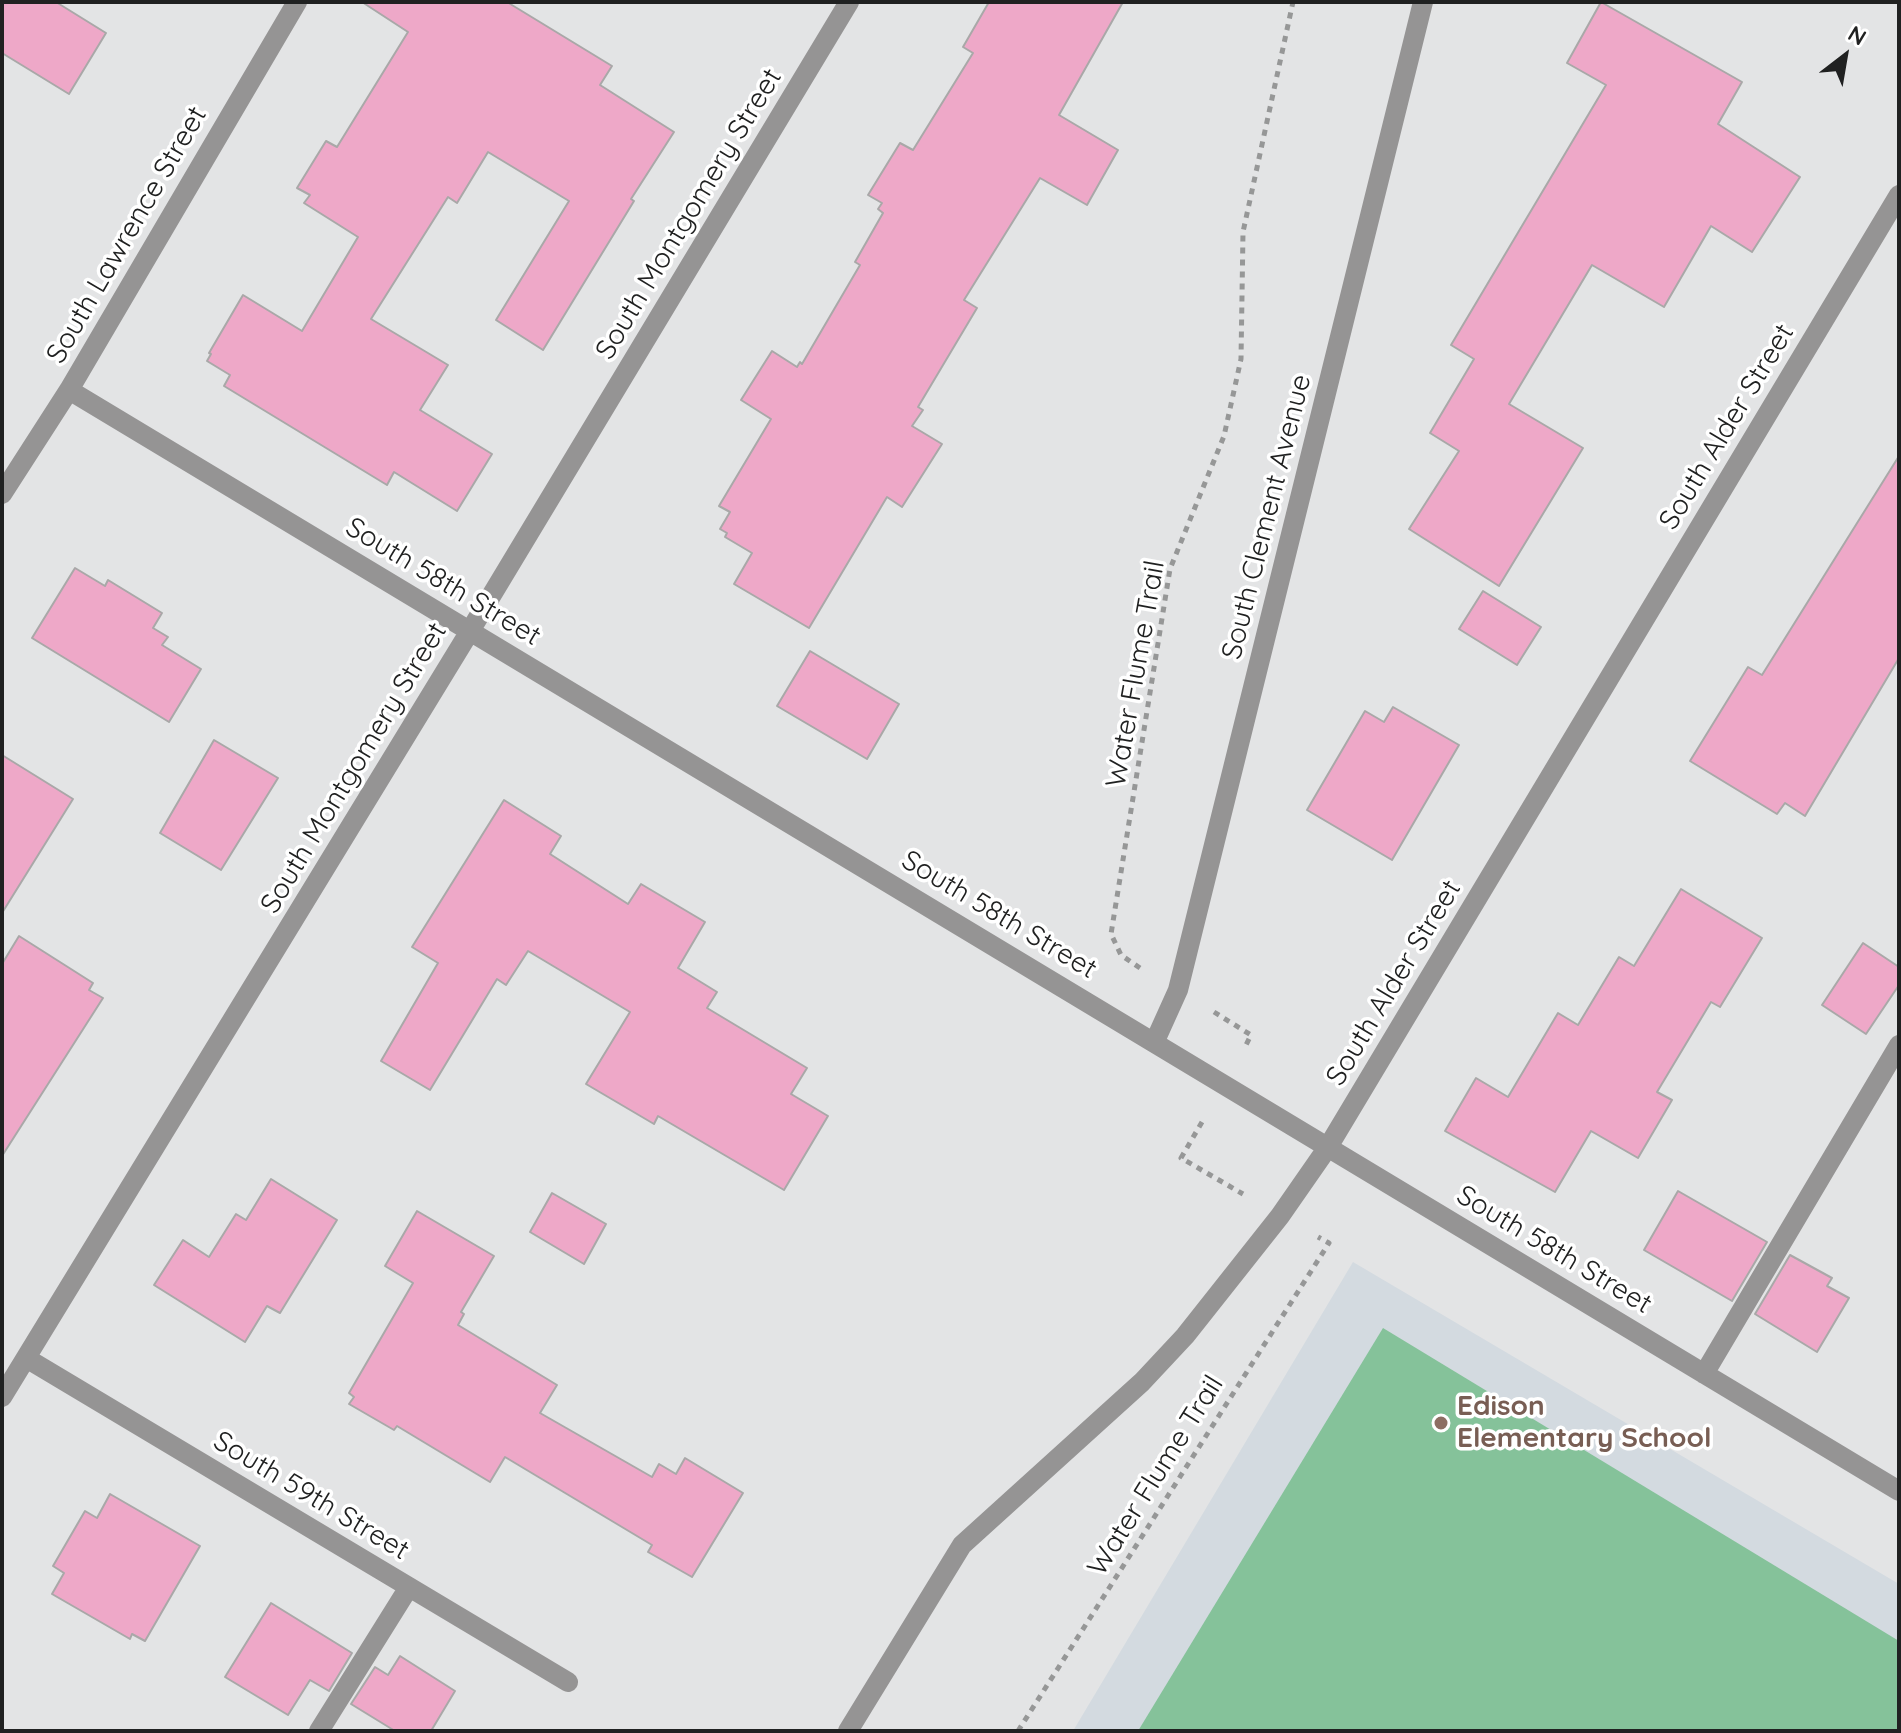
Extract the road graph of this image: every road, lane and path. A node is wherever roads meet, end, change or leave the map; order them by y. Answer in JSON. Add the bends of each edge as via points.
{"nodes":[{"id":1,"x":297,"y":2,"type":"edge"},
{"id":2,"x":849,"y":2,"type":"edge"},
{"id":3,"x":1293,"y":2,"type":"edge"},
{"id":4,"x":1423,"y":2,"type":"edge"},
{"id":5,"x":1899,"y":195,"type":"edge"},
{"id":6,"x":69,"y":390,"type":"junction"},
{"id":7,"x":2,"y":494,"type":"edge"},
{"id":8,"x":470,"y":631,"type":"junction"},
{"id":9,"x":1143,"y":969,"type":"dead end"},
{"id":10,"x":1155,"y":1041,"type":"junction"},
{"id":11,"x":1899,"y":1045,"type":"edge"},
{"id":12,"x":1328,"y":1147,"type":"junction"},
{"id":13,"x":1329,"y":1243,"type":"dead end"},
{"id":14,"x":26,"y":1358,"type":"junction"},
{"id":15,"x":1704,"y":1374,"type":"junction"},
{"id":16,"x":2,"y":1397,"type":"edge"},
{"id":17,"x":1899,"y":1491,"type":"edge"},
{"id":18,"x":409,"y":1587,"type":"junction"},
{"id":19,"x":568,"y":1682,"type":"dead end"},
{"id":20,"x":319,"y":1731,"type":"edge"},
{"id":21,"x":848,"y":1731,"type":"edge"},
{"id":22,"x":1018,"y":1731,"type":"edge"}],
"edges":[{"from":1,"to":6,"type":"street","name":"South Lawrence Street"},
{"from":2,"to":8,"type":"street","name":"South Montgomery Street"},
{"from":3,"to":9,"type":"path","name":"Water Flume Trail","via":[[1243,232],[1241,359],[1224,436],[1170,569],[1111,934],[1121,955]]},
{"from":4,"to":10,"type":"street","name":"South Clement Avenue","via":[[1178,990]]},
{"from":5,"to":12,"type":"street","name":"South Alder Street"},
{"from":6,"to":7,"type":"street","name":"South Lawrence Street"},
{"from":6,"to":8,"type":"street","name":"South 58th Street"},
{"from":8,"to":10,"type":"street","name":"South 58th Street"},
{"from":8,"to":14,"type":"street","name":"South Montgomery Street"},
{"from":10,"to":12,"type":"street","name":"South 58th Street"},
{"from":11,"to":15,"type":"street"},
{"from":12,"to":15,"type":"street","name":"South 58th Street"},
{"from":12,"to":21,"type":"street","name":"South Alder Street","via":[[1275,1224],[1185,1336],[962,1545]]},
{"from":13,"to":22,"type":"path","name":"Water Flume Trail"},
{"from":14,"to":16,"type":"street","name":"South Montgomery Street"},
{"from":14,"to":18,"type":"street","name":"South 59th Street"},
{"from":15,"to":17,"type":"street","name":"South 58th Street"},
{"from":18,"to":19,"type":"street","name":"South 59th Street"},
{"from":18,"to":20,"type":"street"}]}
